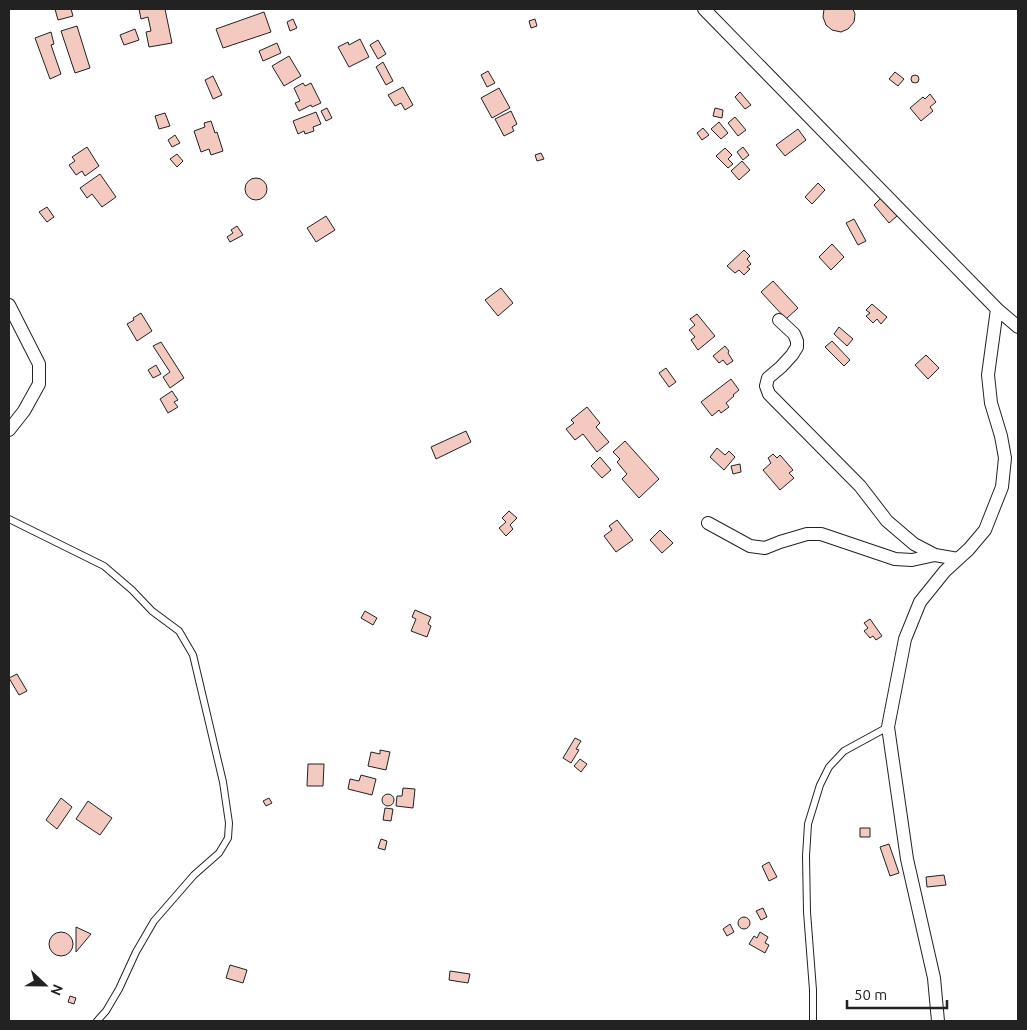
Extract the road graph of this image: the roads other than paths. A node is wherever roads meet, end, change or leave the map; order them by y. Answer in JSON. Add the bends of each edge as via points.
{"nodes":[{"id":1,"x":704,"y":9,"type":"edge"},
{"id":2,"x":9,"y":305,"type":"edge"},
{"id":3,"x":997,"y":309,"type":"junction"},
{"id":4,"x":779,"y":320,"type":"dead end"},
{"id":5,"x":1018,"y":327,"type":"edge"},
{"id":6,"x":9,"y":430,"type":"edge"},
{"id":7,"x":9,"y":518,"type":"edge"},
{"id":8,"x":708,"y":523,"type":"dead end"},
{"id":9,"x":935,"y":555,"type":"junction"},
{"id":10,"x":958,"y":559,"type":"junction"},
{"id":11,"x":888,"y":727,"type":"junction"},
{"id":12,"x":98,"y":1021,"type":"edge"},
{"id":13,"x":813,"y":1021,"type":"edge"},
{"id":14,"x":938,"y":1021,"type":"edge"}],
"edges":[{"from":1,"to":3,"type":"street"},
{"from":2,"to":6,"type":"street","via":[[39,364],[39,384]]},
{"from":3,"to":5,"type":"street"},
{"from":3,"to":10,"type":"street","via":[[988,375],[991,403],[1005,458],[1002,487],[985,530]]},
{"from":4,"to":9,"type":"street","via":[[794,334],[797,347],[768,378],[766,386],[770,394],[860,486],[887,521],[914,544]]},
{"from":7,"to":12,"type":"lane","via":[[104,566],[152,611],[179,631],[193,655],[223,782],[228,838],[219,853],[194,875],[154,921],[119,989]]},
{"from":8,"to":9,"type":"street","via":[[750,546],[765,548],[807,534],[821,534],[896,559],[912,560]]},
{"from":9,"to":10,"type":"street"},
{"from":10,"to":11,"type":"street","via":[[920,602],[905,639]]},
{"from":11,"to":13,"type":"lane","via":[[844,751],[829,767],[808,824],[807,912]]},
{"from":11,"to":14,"type":"street","via":[[907,859],[934,978]]}]}
